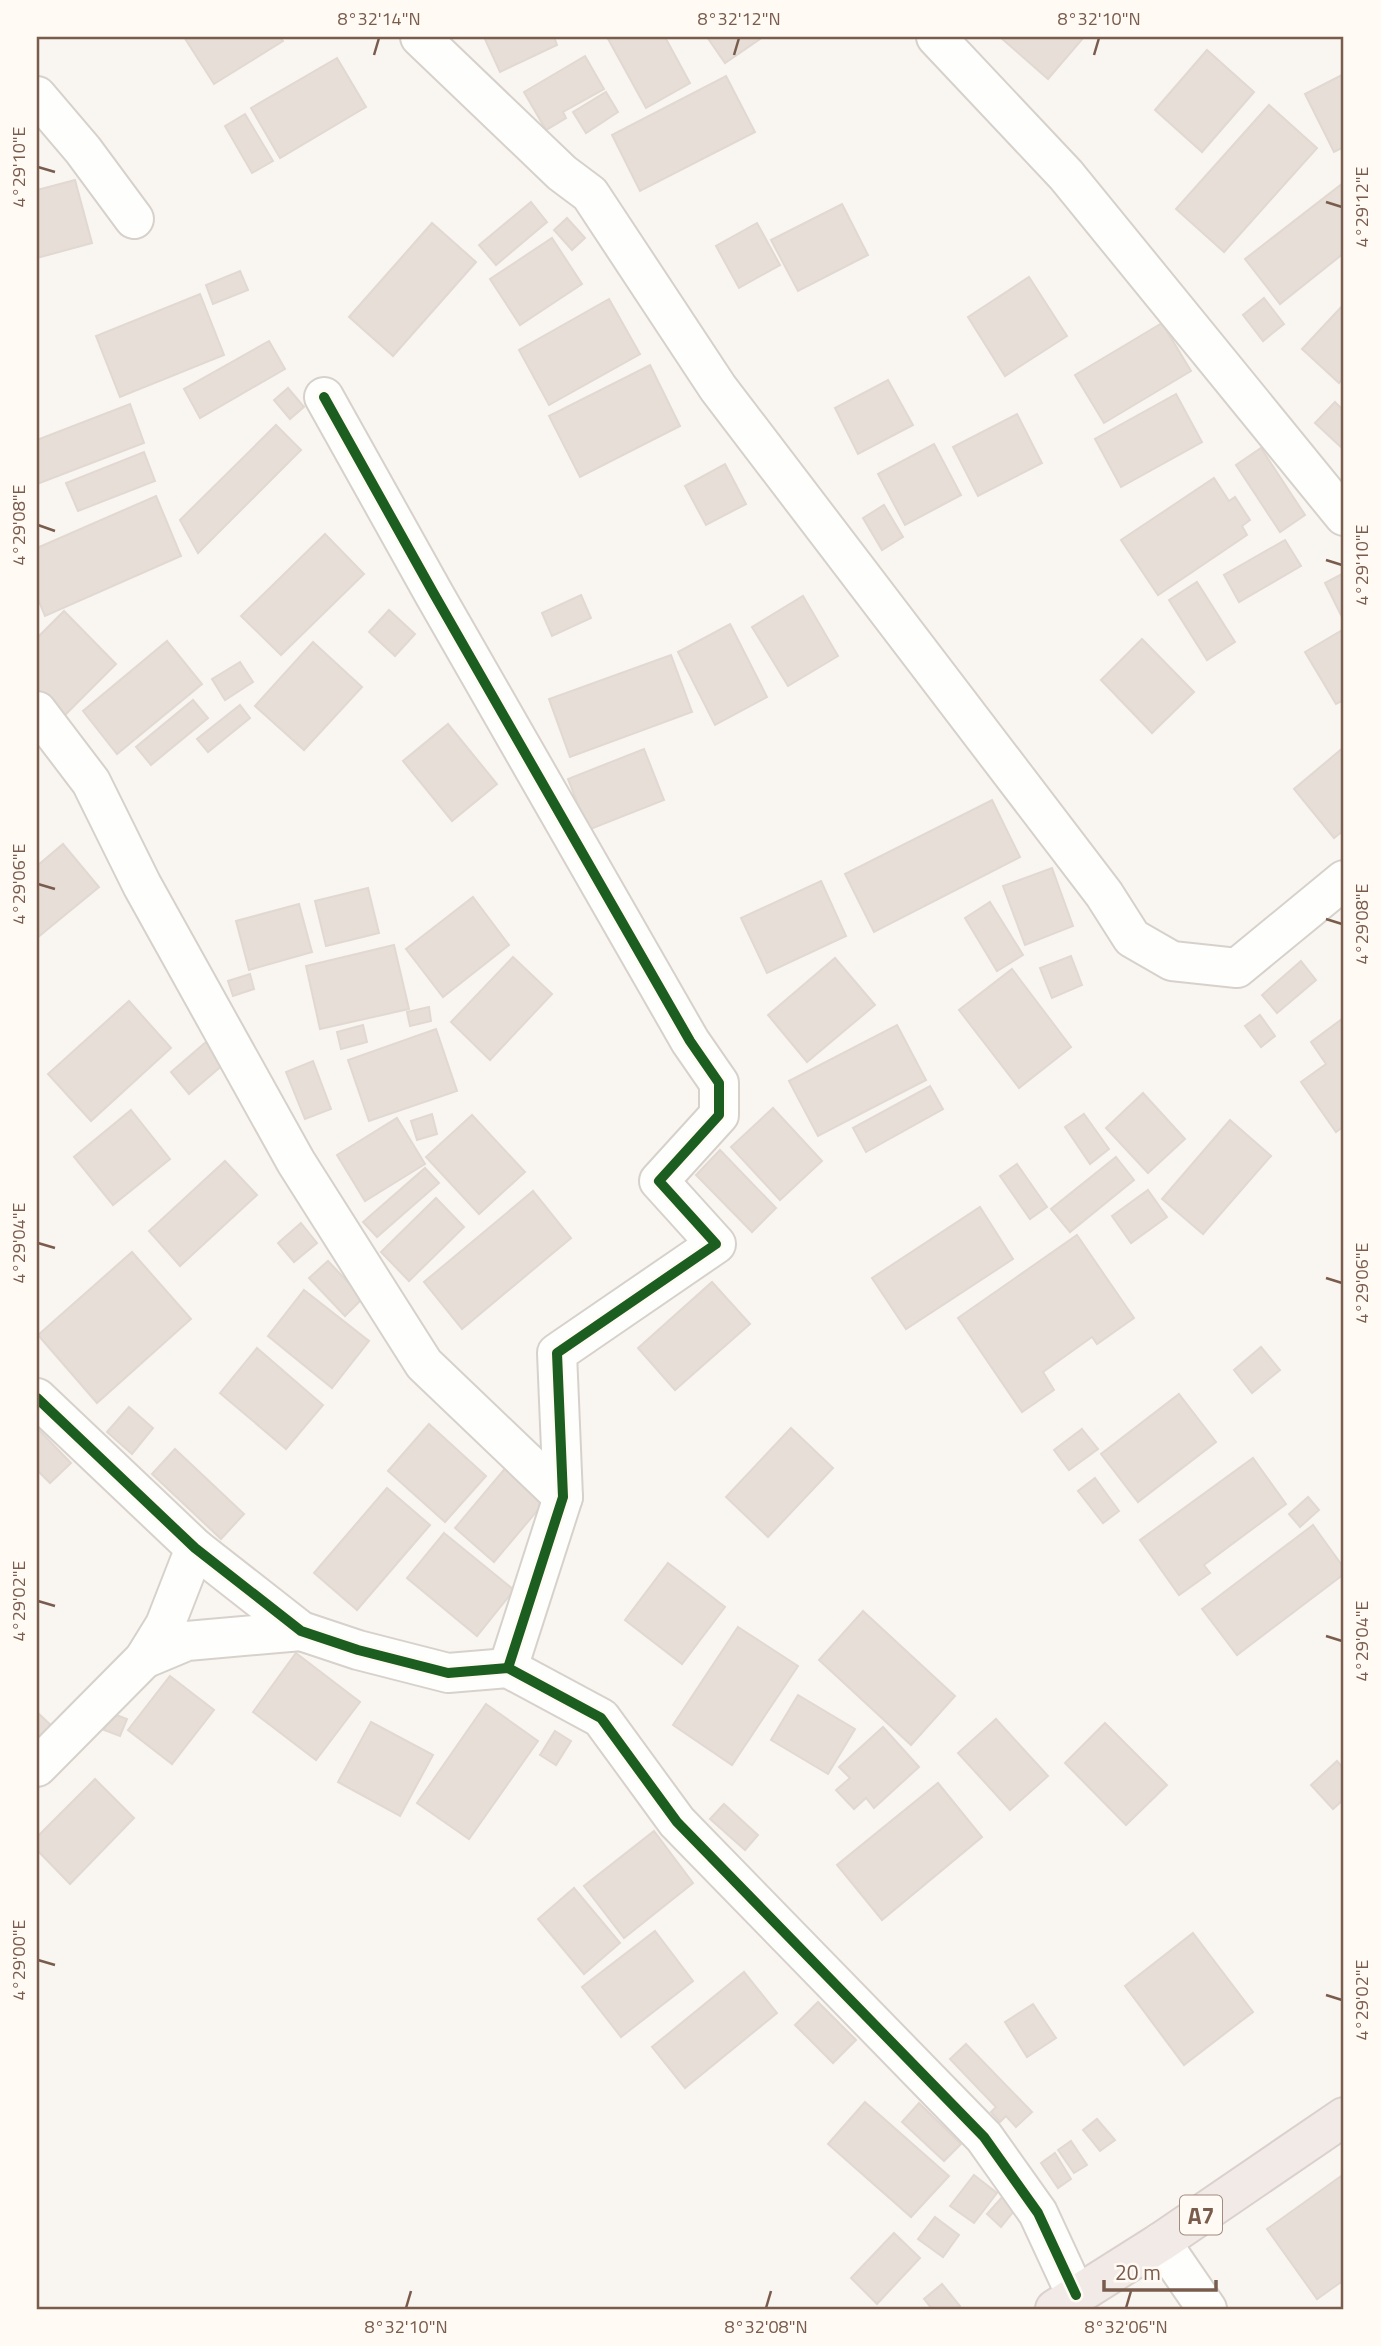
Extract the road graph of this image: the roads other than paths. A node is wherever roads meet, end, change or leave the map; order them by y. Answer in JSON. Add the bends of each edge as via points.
{"nodes":[{"id":1,"x":420,"y":37,"type":"edge"},
{"id":2,"x":936,"y":37,"type":"edge"},
{"id":3,"x":37,"y":96,"type":"edge"},
{"id":4,"x":134,"y":219,"type":"dead end"},
{"id":5,"x":324,"y":397,"type":"dead end"},
{"id":6,"x":1344,"y":516,"type":"edge"},
{"id":7,"x":37,"y":711,"type":"edge"},
{"id":8,"x":1344,"y":880,"type":"edge"},
{"id":9,"x":37,"y":1398,"type":"edge"},
{"id":10,"x":563,"y":1497,"type":"junction"},
{"id":11,"x":195,"y":1548,"type":"junction"},
{"id":12,"x":302,"y":1631,"type":"junction"},
{"id":13,"x":144,"y":1659,"type":"junction"},
{"id":14,"x":508,"y":1668,"type":"junction"},
{"id":15,"x":37,"y":1767,"type":"edge"},
{"id":16,"x":1344,"y":2118,"type":"edge"},
{"id":17,"x":1161,"y":2242,"type":"junction"},
{"id":18,"x":1065,"y":2302,"type":"edge"},
{"id":19,"x":1207,"y":2309,"type":"edge"}],
"edges":[{"from":1,"to":8,"type":"street","via":[[562,173],[590,194],[718,388],[1104,894],[1132,938],[1172,961],[1237,968]]},
{"from":2,"to":6,"type":"street","via":[[1066,175]]},
{"from":3,"to":4,"type":"street"},
{"from":5,"to":10,"type":"street","via":[[683,1029],[719,1083],[719,1115],[659,1181],[716,1244],[558,1353]]},
{"from":7,"to":10,"type":"street","via":[[91,782],[142,885],[296,1162],[424,1364]]},
{"from":9,"to":11,"type":"street"},
{"from":10,"to":14,"type":"street"},
{"from":11,"to":12,"type":"street"},
{"from":11,"to":13,"type":"street","via":[[165,1625]]},
{"from":12,"to":13,"type":"street","via":[[187,1641]]},
{"from":12,"to":14,"type":"street","via":[[448,1673]]},
{"from":13,"to":15,"type":"street"},
{"from":14,"to":18,"type":"street","via":[[601,1718],[677,1822],[984,2137],[1038,2213]]},
{"from":16,"to":17,"type":"highway","number":"A7"},
{"from":17,"to":18,"type":"highway","number":"A7"},
{"from":17,"to":19,"type":"street"}]}
